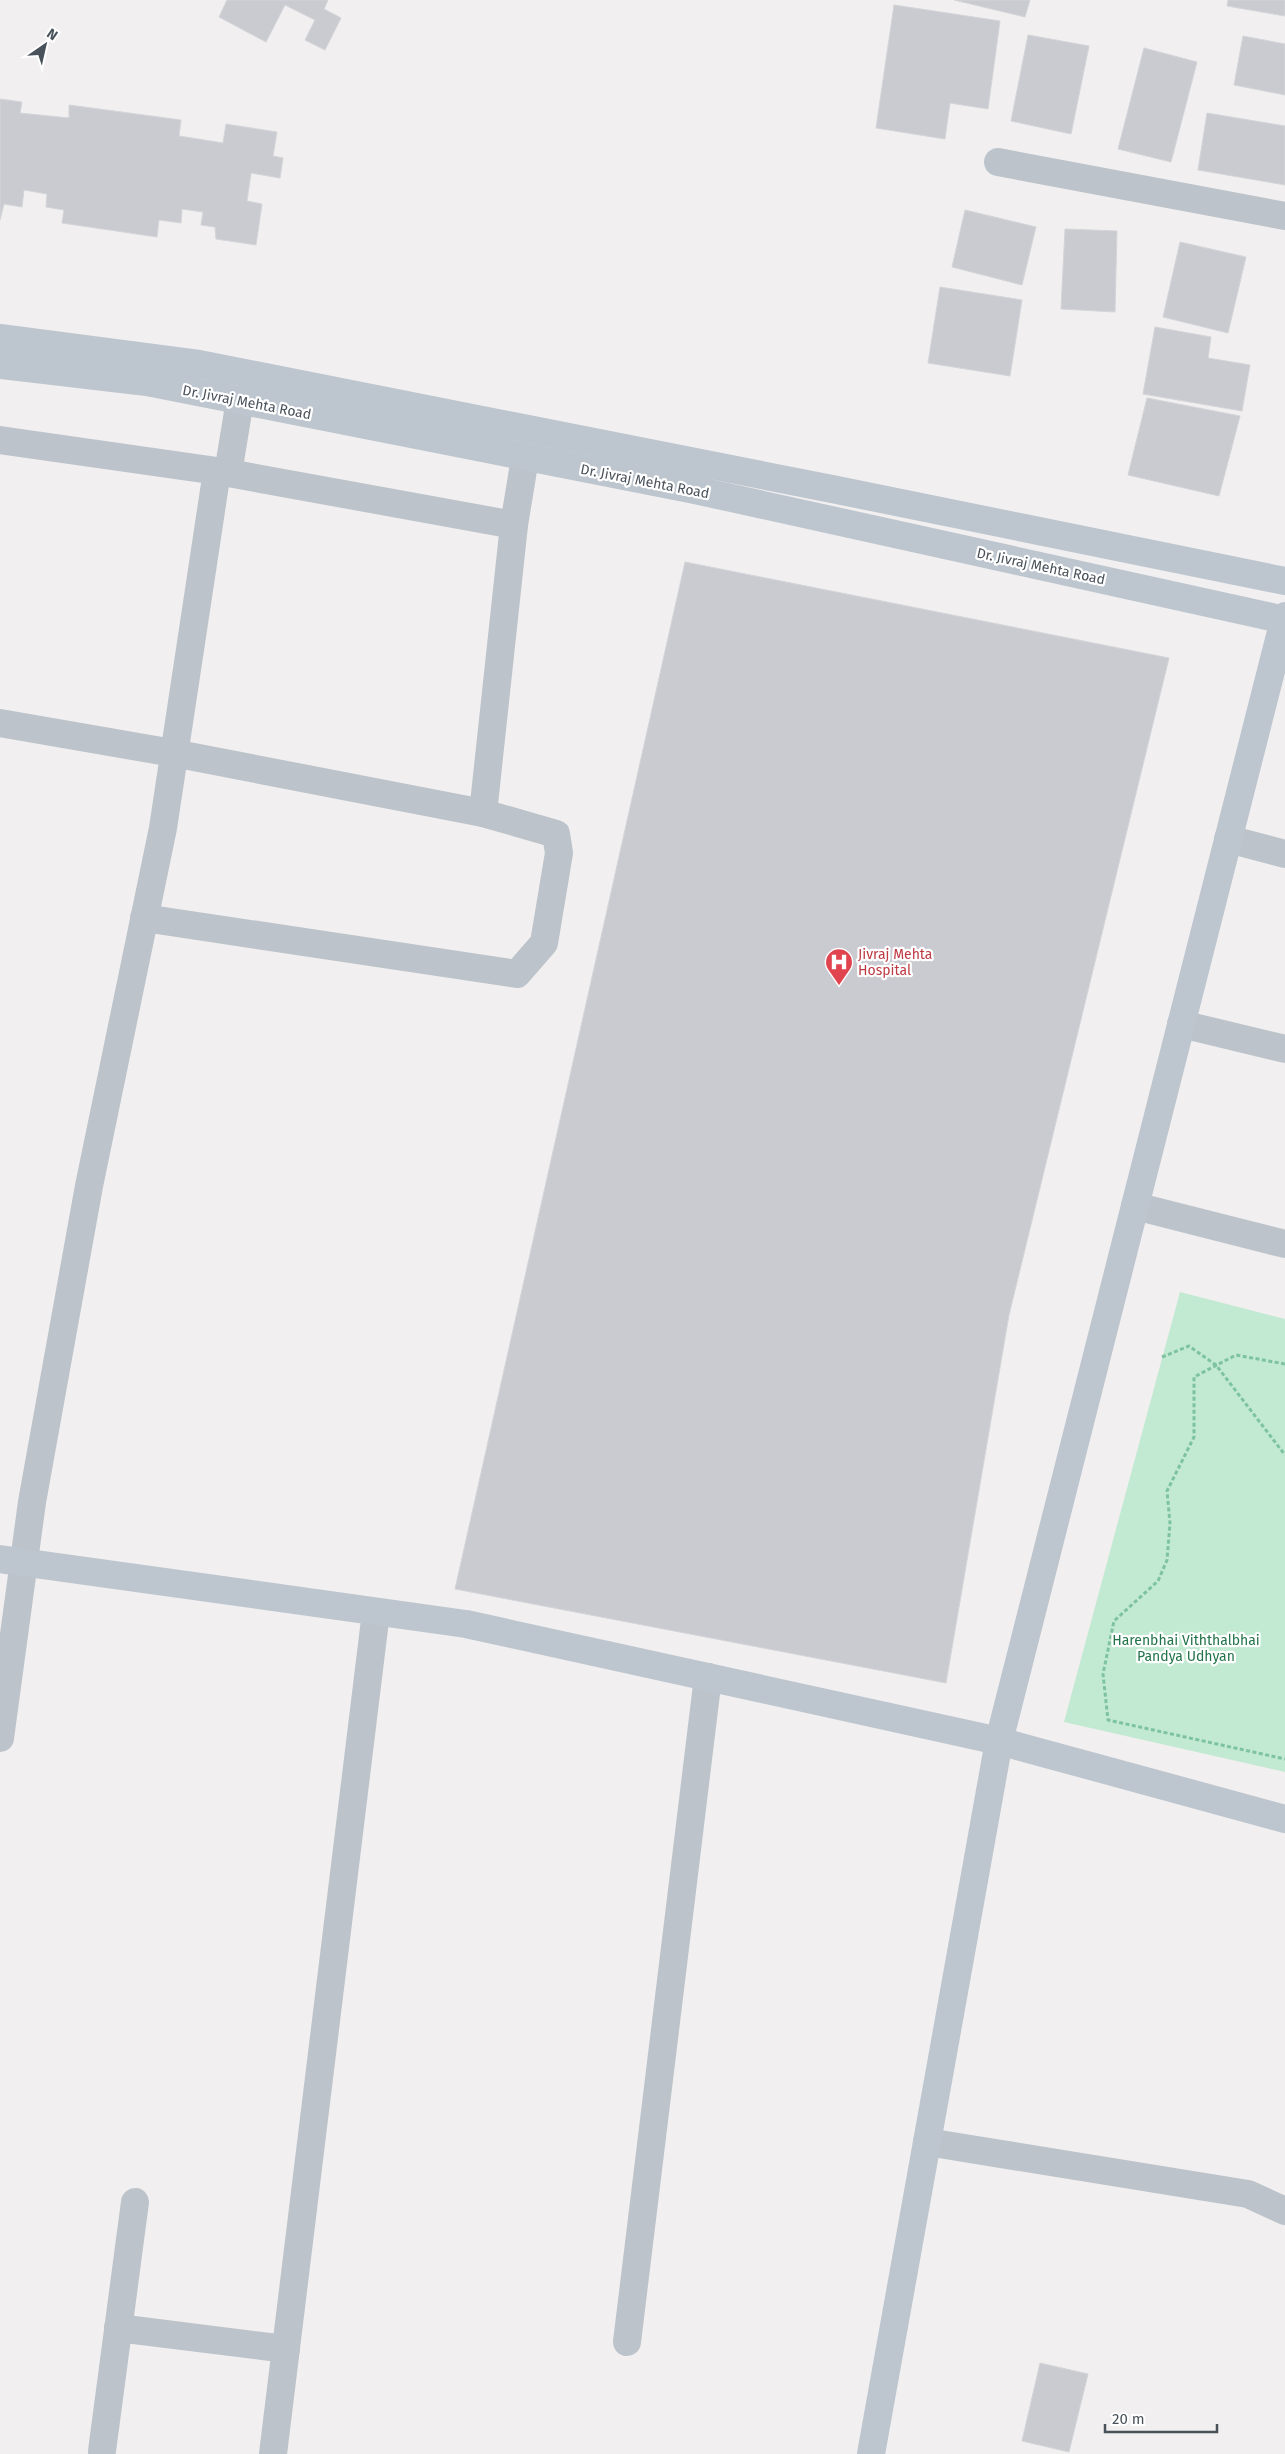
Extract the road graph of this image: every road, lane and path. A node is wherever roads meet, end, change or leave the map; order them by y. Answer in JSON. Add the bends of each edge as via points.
{"nodes":[{"id":1,"x":998,"y":162,"type":"dead end"},
{"id":2,"x":1285,"y":216,"type":"edge"},
{"id":3,"x":0,"y":338,"type":"edge"},
{"id":4,"x":0,"y":365,"type":"edge"},
{"id":5,"x":240,"y":400,"type":"junction"},
{"id":6,"x":0,"y":440,"type":"edge"},
{"id":7,"x":525,"y":458,"type":"junction"},
{"id":8,"x":223,"y":472,"type":"junction"},
{"id":9,"x":514,"y":525,"type":"junction"},
{"id":10,"x":1285,"y":581,"type":"edge"},
{"id":11,"x":1285,"y":618,"type":"edge"},
{"id":12,"x":0,"y":722,"type":"edge"},
{"id":13,"x":174,"y":753,"type":"junction"},
{"id":14,"x":483,"y":813,"type":"junction"},
{"id":15,"x":1228,"y":840,"type":"junction"},
{"id":16,"x":1285,"y":854,"type":"edge"},
{"id":17,"x":144,"y":918,"type":"junction"},
{"id":18,"x":1181,"y":1024,"type":"junction"},
{"id":19,"x":1285,"y":1049,"type":"edge"},
{"id":20,"x":1135,"y":1206,"type":"junction"},
{"id":21,"x":1285,"y":1244,"type":"edge"},
{"id":22,"x":1162,"y":1357,"type":"dead end"},
{"id":23,"x":1285,"y":1364,"type":"edge"},
{"id":24,"x":1216,"y":1365,"type":"junction"},
{"id":25,"x":1285,"y":1454,"type":"edge"},
{"id":26,"x":12,"y":1561,"type":"edge"},
{"id":27,"x":376,"y":1612,"type":"junction"},
{"id":28,"x":708,"y":1677,"type":"junction"},
{"id":29,"x":0,"y":1738,"type":"edge"},
{"id":30,"x":999,"y":1741,"type":"junction"},
{"id":31,"x":1285,"y":1759,"type":"edge"},
{"id":32,"x":1285,"y":1819,"type":"edge"},
{"id":33,"x":927,"y":2142,"type":"junction"},
{"id":34,"x":135,"y":2202,"type":"dead end"},
{"id":35,"x":1285,"y":2211,"type":"edge"},
{"id":36,"x":118,"y":2328,"type":"junction"},
{"id":37,"x":627,"y":2342,"type":"dead end"},
{"id":38,"x":286,"y":2348,"type":"junction"},
{"id":39,"x":102,"y":2451,"type":"dead end"},
{"id":40,"x":273,"y":2454,"type":"edge"},
{"id":41,"x":871,"y":2454,"type":"edge"}],
"edges":[{"from":1,"to":2,"type":"street"},
{"from":3,"to":10,"type":"street","via":[[199,364]]},
{"from":4,"to":5,"type":"street","name":"Dr. Jivraj Mehta Road","via":[[147,382]]},
{"from":5,"to":7,"type":"street","name":"Dr. Jivraj Mehta Road"},
{"from":5,"to":8,"type":"street"},
{"from":6,"to":8,"type":"street"},
{"from":7,"to":9,"type":"street"},
{"from":7,"to":11,"type":"street","name":"Dr. Jivraj Mehta Road","via":[[695,490]]},
{"from":8,"to":9,"type":"street"},
{"from":8,"to":13,"type":"street"},
{"from":9,"to":14,"type":"street"},
{"from":11,"to":15,"type":"street"},
{"from":12,"to":13,"type":"street"},
{"from":13,"to":14,"type":"street"},
{"from":13,"to":17,"type":"street","via":[[163,828]]},
{"from":14,"to":17,"type":"street","via":[[556,834],[559,853],[544,943],[517,974]]},
{"from":15,"to":16,"type":"street"},
{"from":15,"to":18,"type":"street"},
{"from":17,"to":26,"type":"street","via":[[90,1186],[32,1502]]},
{"from":18,"to":19,"type":"street"},
{"from":18,"to":20,"type":"street"},
{"from":20,"to":21,"type":"street"},
{"from":20,"to":30,"type":"street"},
{"from":22,"to":24,"type":"path","via":[[1189,1346]]},
{"from":23,"to":24,"type":"path","via":[[1236,1355]]},
{"from":24,"to":25,"type":"path"},
{"from":24,"to":31,"type":"path","via":[[1194,1378],[1194,1437],[1167,1491],[1170,1523],[1167,1560],[1158,1581],[1114,1621],[1104,1674],[1108,1720]]},
{"from":26,"to":27,"type":"street"},
{"from":26,"to":29,"type":"street"},
{"from":27,"to":28,"type":"street","via":[[466,1624]]},
{"from":27,"to":38,"type":"street"},
{"from":28,"to":30,"type":"street"},
{"from":28,"to":37,"type":"street"},
{"from":30,"to":32,"type":"street"},
{"from":30,"to":33,"type":"street"},
{"from":33,"to":35,"type":"street","via":[[1248,2194]]},
{"from":33,"to":41,"type":"street"},
{"from":34,"to":36,"type":"street"},
{"from":36,"to":38,"type":"street"},
{"from":36,"to":39,"type":"street"},
{"from":38,"to":40,"type":"street"}]}
